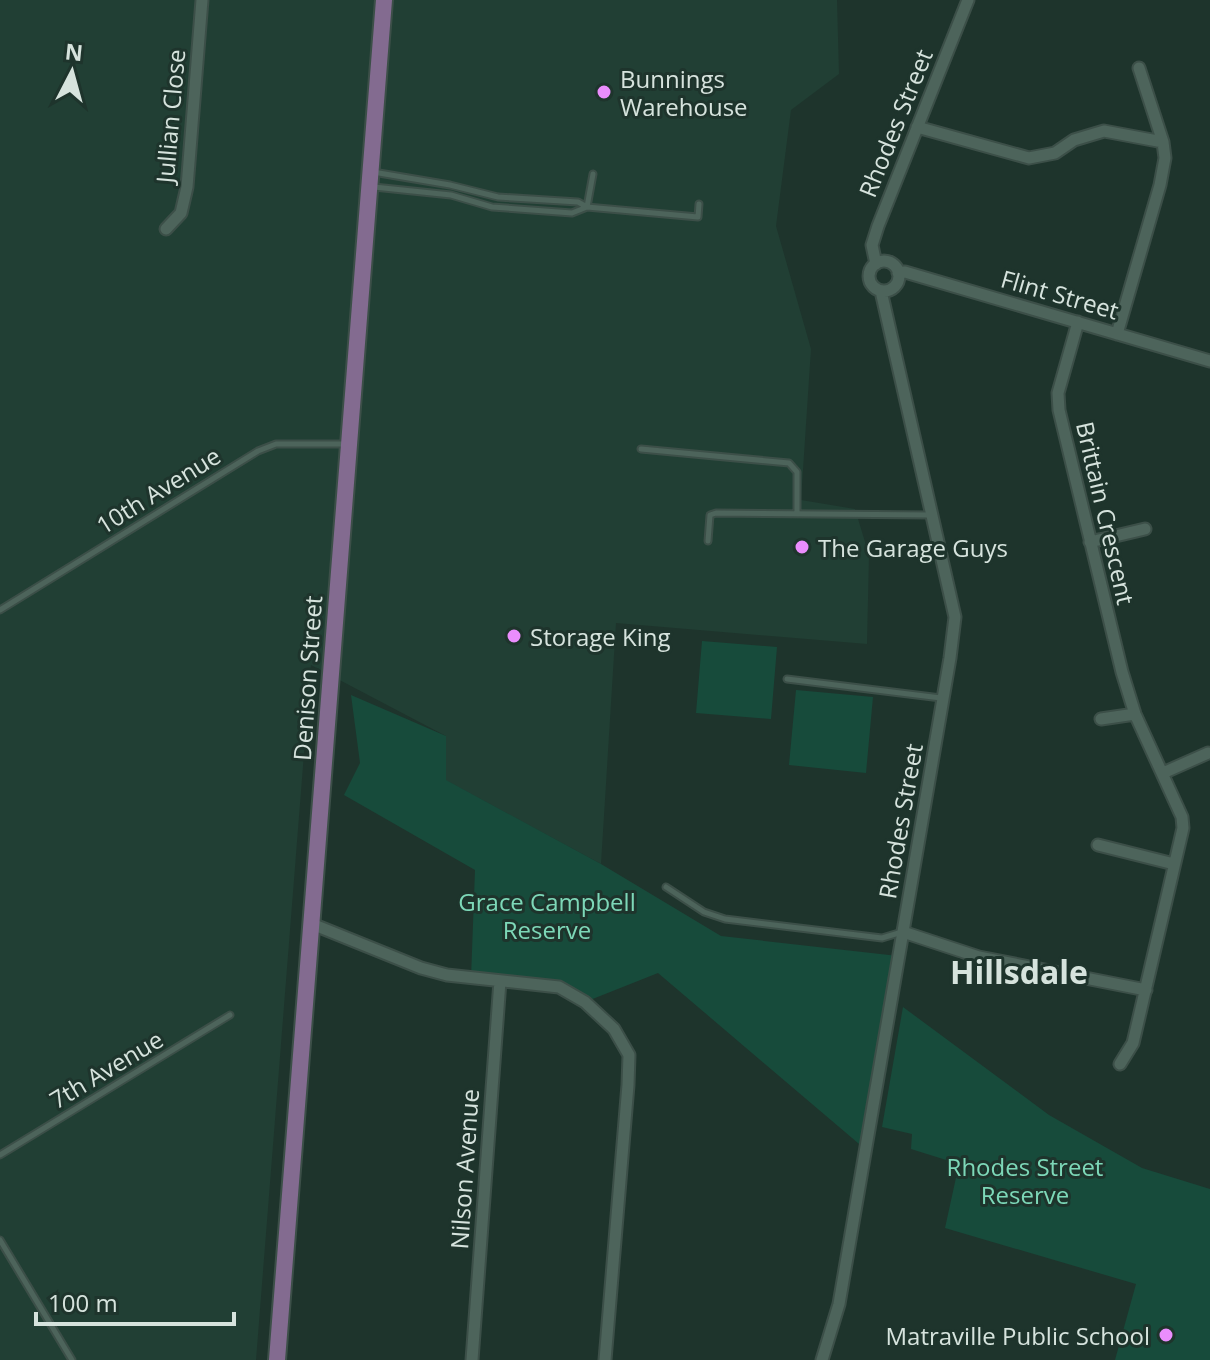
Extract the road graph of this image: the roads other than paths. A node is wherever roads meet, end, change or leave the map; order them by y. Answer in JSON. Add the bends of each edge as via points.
{"nodes":[{"id":1,"x":202,"y":0,"type":"edge"},
{"id":2,"x":384,"y":0,"type":"edge"},
{"id":3,"x":968,"y":0,"type":"edge"},
{"id":4,"x":1139,"y":68,"type":"dead end"},
{"id":5,"x":917,"y":127,"type":"junction"},
{"id":6,"x":1163,"y":142,"type":"junction"},
{"id":7,"x":593,"y":174,"type":"dead end"},
{"id":8,"x":370,"y":179,"type":"junction"},
{"id":9,"x":699,"y":204,"type":"dead end"},
{"id":10,"x":587,"y":207,"type":"junction"},
{"id":11,"x":166,"y":229,"type":"dead end"},
{"id":12,"x":876,"y":264,"type":"junction"},
{"id":13,"x":898,"y":273,"type":"junction"},
{"id":14,"x":881,"y":291,"type":"junction"},
{"id":15,"x":1078,"y":322,"type":"junction"},
{"id":16,"x":1117,"y":334,"type":"junction"},
{"id":17,"x":1210,"y":361,"type":"edge"},
{"id":18,"x":349,"y":444,"type":"junction"},
{"id":19,"x":641,"y":449,"type":"dead end"},
{"id":20,"x":797,"y":514,"type":"junction"},
{"id":21,"x":932,"y":515,"type":"junction"},
{"id":22,"x":1145,"y":529,"type":"dead end"},
{"id":23,"x":708,"y":541,"type":"dead end"},
{"id":24,"x":1090,"y":542,"type":"junction"},
{"id":25,"x":0,"y":610,"type":"edge"},
{"id":26,"x":787,"y":679,"type":"dead end"},
{"id":27,"x":944,"y":698,"type":"junction"},
{"id":28,"x":1135,"y":714,"type":"junction"},
{"id":29,"x":1101,"y":719,"type":"dead end"},
{"id":30,"x":1208,"y":753,"type":"edge"},
{"id":31,"x":1163,"y":773,"type":"junction"},
{"id":32,"x":1098,"y":845,"type":"dead end"},
{"id":33,"x":1174,"y":864,"type":"junction"},
{"id":34,"x":666,"y":887,"type":"dead end"},
{"id":35,"x":312,"y":924,"type":"junction"},
{"id":36,"x":903,"y":932,"type":"junction"},
{"id":37,"x":500,"y":981,"type":"junction"},
{"id":38,"x":1146,"y":990,"type":"junction"},
{"id":39,"x":230,"y":1015,"type":"dead end"},
{"id":40,"x":1120,"y":1064,"type":"dead end"},
{"id":41,"x":0,"y":1155,"type":"edge"},
{"id":42,"x":0,"y":1240,"type":"edge"},
{"id":43,"x":72,"y":1360,"type":"edge"},
{"id":44,"x":277,"y":1360,"type":"edge"},
{"id":45,"x":472,"y":1360,"type":"edge"},
{"id":46,"x":605,"y":1360,"type":"edge"},
{"id":47,"x":822,"y":1360,"type":"edge"}],
"edges":[{"from":1,"to":11,"type":"street","name":"Jullian Close","via":[[187,187],[181,213]]},
{"from":2,"to":8,"type":"main road","name":"Denison Street"},
{"from":3,"to":5,"type":"street","name":"Rhodes Street"},
{"from":4,"to":6,"type":"street"},
{"from":5,"to":6,"type":"street","via":[[1029,158],[1055,153],[1074,140],[1104,131]]},
{"from":5,"to":12,"type":"street","name":"Rhodes Street","via":[[874,237]]},
{"from":6,"to":16,"type":"street","via":[[1160,185]]},
{"from":7,"to":10,"type":"lane"},
{"from":8,"to":10,"type":"lane","via":[[450,185],[498,197]]},
{"from":8,"to":10,"type":"lane","via":[[492,207],[572,213]]},
{"from":8,"to":18,"type":"main road","name":"Denison Street"},
{"from":9,"to":10,"type":"lane","via":[[698,217]]},
{"from":12,"to":13,"type":"street","via":[[888,262]]},
{"from":12,"to":14,"type":"street","via":[[869,276]]},
{"from":13,"to":14,"type":"street","via":[[894,287]]},
{"from":13,"to":15,"type":"street","name":"Flint Street"},
{"from":14,"to":21,"type":"street","name":"Rhodes Street"},
{"from":15,"to":16,"type":"street","name":"Flint Street"},
{"from":15,"to":24,"type":"street","name":"Brittain Crescent","via":[[1058,402]]},
{"from":16,"to":17,"type":"street","name":"Flint Street"},
{"from":18,"to":25,"type":"lane","name":"10th Avenue","via":[[276,444],[258,451]]},
{"from":18,"to":35,"type":"main road","name":"Denison Street"},
{"from":19,"to":20,"type":"lane","via":[[789,463],[797,472]]},
{"from":20,"to":21,"type":"lane"},
{"from":20,"to":23,"type":"lane","via":[[713,513]]},
{"from":21,"to":27,"type":"street","name":"Rhodes Street","via":[[955,617]]},
{"from":22,"to":24,"type":"street"},
{"from":24,"to":28,"type":"street","name":"Brittain Crescent"},
{"from":26,"to":27,"type":"lane"},
{"from":27,"to":36,"type":"street","name":"Rhodes Street"},
{"from":28,"to":29,"type":"street"},
{"from":28,"to":31,"type":"street","name":"Brittain Crescent"},
{"from":30,"to":31,"type":"street"},
{"from":31,"to":33,"type":"street","name":"Brittain Crescent","via":[[1182,817]]},
{"from":32,"to":33,"type":"street"},
{"from":33,"to":38,"type":"street","name":"Brittain Crescent"},
{"from":34,"to":36,"type":"lane","via":[[725,919],[882,938]]},
{"from":35,"to":37,"type":"street","via":[[421,968]]},
{"from":35,"to":44,"type":"main road","name":"Denison Street"},
{"from":36,"to":38,"type":"street","via":[[979,957]]},
{"from":36,"to":47,"type":"street","name":"Rhodes Street","via":[[839,1304]]},
{"from":37,"to":45,"type":"street","name":"Nilson Avenue"},
{"from":37,"to":46,"type":"street","via":[[559,987],[614,1029],[629,1055]]},
{"from":38,"to":40,"type":"street","name":"Brittain Crescent","via":[[1133,1043]]},
{"from":39,"to":41,"type":"lane","name":"7th Avenue"},
{"from":42,"to":43,"type":"lane"}]}
